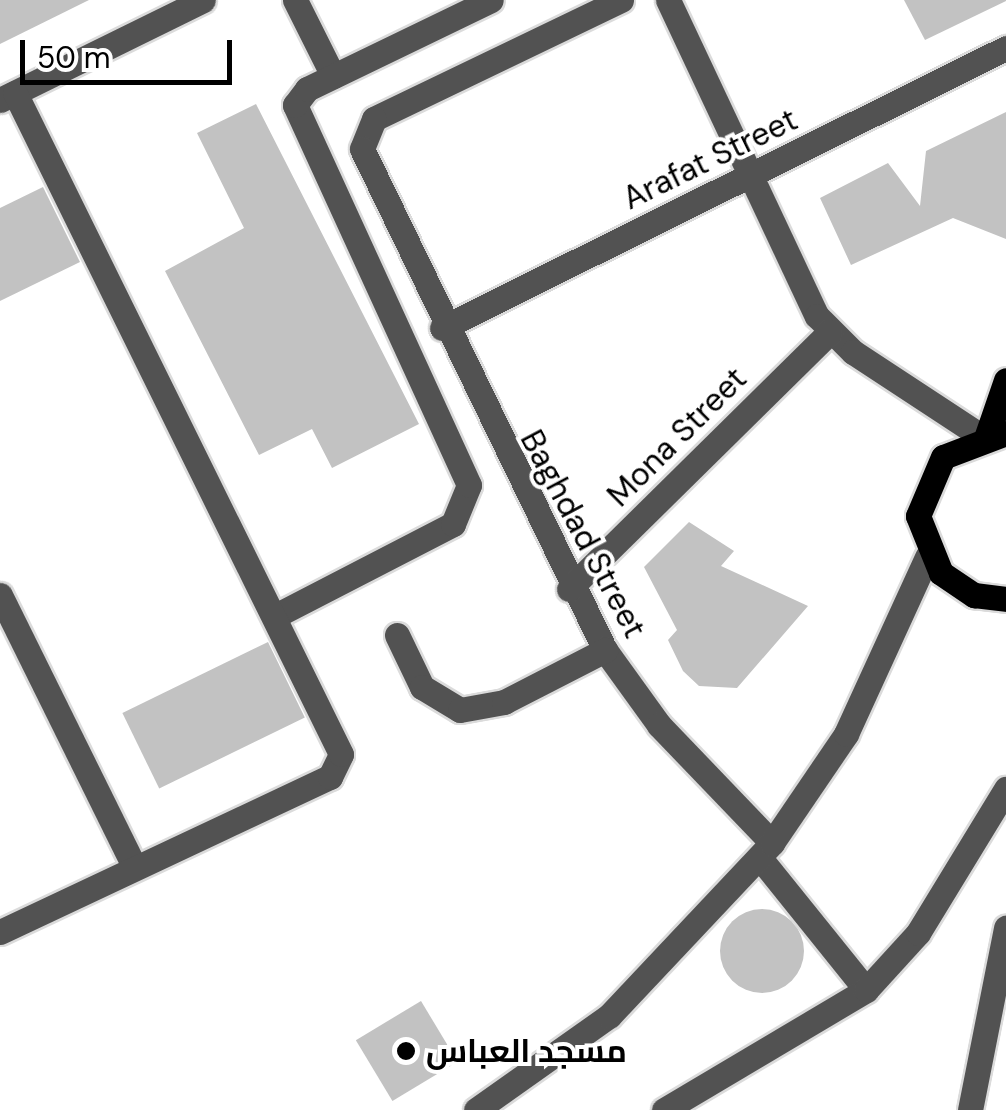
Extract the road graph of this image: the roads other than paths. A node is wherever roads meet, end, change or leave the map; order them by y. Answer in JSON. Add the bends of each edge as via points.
{"nodes":[{"id":1,"x":203,"y":0,"type":"edge"},
{"id":2,"x":295,"y":0,"type":"edge"},
{"id":3,"x":491,"y":0,"type":"edge"},
{"id":4,"x":621,"y":0,"type":"edge"},
{"id":5,"x":668,"y":0,"type":"edge"},
{"id":6,"x":1006,"y":48,"type":"edge"},
{"id":7,"x":332,"y":76,"type":"junction"},
{"id":8,"x":7,"y":97,"type":"edge"},
{"id":9,"x":748,"y":176,"type":"junction"},
{"id":10,"x":442,"y":328,"type":"junction"},
{"id":11,"x":830,"y":332,"type":"junction"},
{"id":12,"x":1006,"y":380,"type":"edge"},
{"id":13,"x":991,"y":435,"type":"edge"},
{"id":14,"x":927,"y":557,"type":"junction"},
{"id":15,"x":569,"y":589,"type":"junction"},
{"id":16,"x":0,"y":595,"type":"edge"},
{"id":17,"x":1006,"y":599,"type":"edge"},
{"id":18,"x":277,"y":615,"type":"junction"},
{"id":19,"x":397,"y":635,"type":"dead end"},
{"id":20,"x":605,"y":650,"type":"junction"},
{"id":21,"x":1006,"y":789,"type":"edge"},
{"id":22,"x":766,"y":851,"type":"junction"},
{"id":23,"x":132,"y":864,"type":"junction"},
{"id":24,"x":1006,"y":928,"type":"edge"},
{"id":25,"x":0,"y":932,"type":"edge"},
{"id":26,"x":866,"y":990,"type":"junction"},
{"id":27,"x":476,"y":1110,"type":"edge"},
{"id":28,"x":664,"y":1110,"type":"edge"},
{"id":29,"x":970,"y":1110,"type":"edge"}],
"edges":[{"from":1,"to":8,"type":"street"},
{"from":2,"to":7,"type":"street"},
{"from":3,"to":7,"type":"street"},
{"from":4,"to":10,"type":"street","name":"Baghdad Street","via":[[366,128],[362,149]]},
{"from":5,"to":9,"type":"street"},
{"from":6,"to":9,"type":"street","name":"Arafat Street"},
{"from":7,"to":18,"type":"street","via":[[301,98],[299,120],[469,485],[453,524]]},
{"from":8,"to":18,"type":"street"},
{"from":9,"to":10,"type":"street","name":"Arafat Street"},
{"from":9,"to":11,"type":"street"},
{"from":10,"to":15,"type":"street","name":"Baghdad Street"},
{"from":11,"to":13,"type":"street"},
{"from":11,"to":15,"type":"street","name":"Mona Street"},
{"from":12,"to":13,"type":"main road"},
{"from":13,"to":14,"type":"main road","via":[[930,474],[918,516]]},
{"from":14,"to":17,"type":"main road","via":[[956,586]]},
{"from":14,"to":22,"type":"street","via":[[854,720]]},
{"from":15,"to":20,"type":"street","name":"Baghdad Street"},
{"from":16,"to":23,"type":"street"},
{"from":18,"to":23,"type":"street","via":[[340,739],[339,766]]},
{"from":19,"to":20,"type":"street","via":[[422,686],[460,710],[504,702]]},
{"from":20,"to":22,"type":"street","name":"Baghdad Street","via":[[659,726]]},
{"from":21,"to":26,"type":"street","via":[[946,892]]},
{"from":22,"to":26,"type":"street","name":"Baghdad Street"},
{"from":22,"to":27,"type":"street","via":[[610,1016]]},
{"from":23,"to":25,"type":"street"},
{"from":24,"to":29,"type":"street"},
{"from":26,"to":28,"type":"street"}]}
